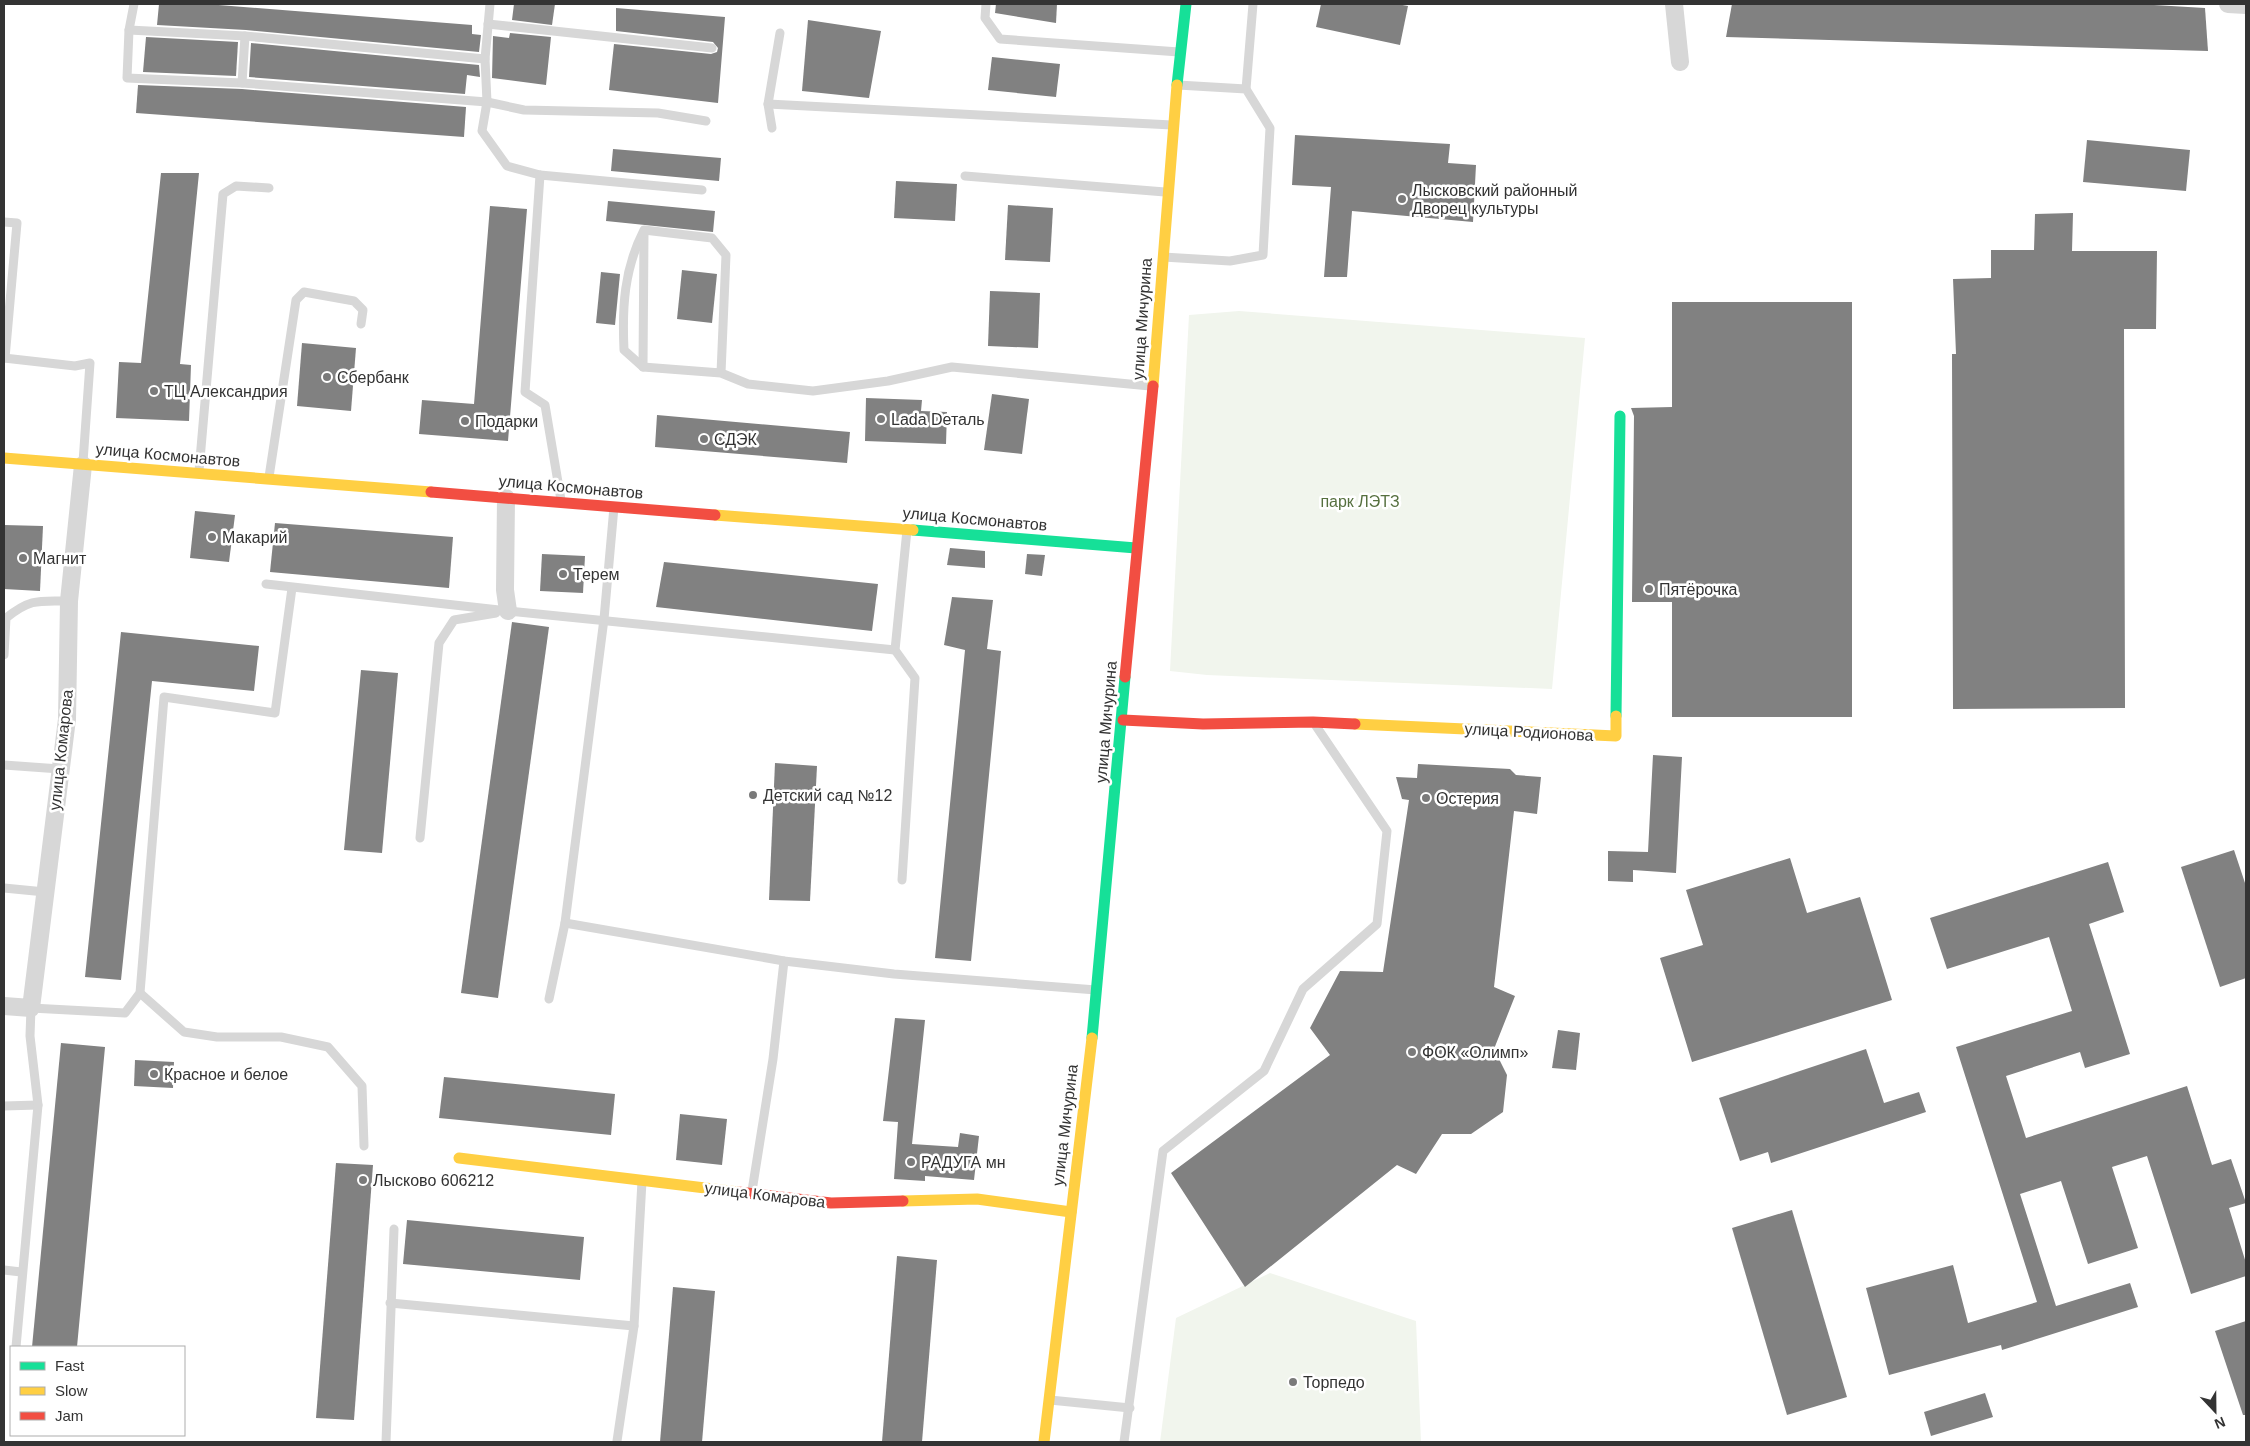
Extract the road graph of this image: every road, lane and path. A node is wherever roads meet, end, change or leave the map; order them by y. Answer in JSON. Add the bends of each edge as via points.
{"nodes":[{"id":1,"x":134,"y":4,"type":"edge"},
{"id":2,"x":490,"y":4,"type":"edge"},
{"id":3,"x":986,"y":4,"type":"edge"},
{"id":4,"x":1186,"y":4,"type":"edge"},
{"id":5,"x":1253,"y":4,"type":"edge"},
{"id":6,"x":1674,"y":4,"type":"edge"},
{"id":7,"x":2228,"y":4,"type":"edge"},
{"id":8,"x":2246,"y":5,"type":"edge"},
{"id":9,"x":488,"y":24,"type":"junction"},
{"id":10,"x":129,"y":30,"type":"junction"},
{"id":11,"x":780,"y":32,"type":"dead end"},
{"id":12,"x":244,"y":36,"type":"junction"},
{"id":13,"x":712,"y":48,"type":"dead end"},
{"id":14,"x":1180,"y":52,"type":"junction"},
{"id":15,"x":485,"y":59,"type":"junction"},
{"id":16,"x":1680,"y":62,"type":"dead end"},
{"id":17,"x":242,"y":83,"type":"junction"},
{"id":18,"x":1176,"y":85,"type":"junction"},
{"id":19,"x":1246,"y":89,"type":"junction"},
{"id":20,"x":487,"y":102,"type":"junction"},
{"id":21,"x":768,"y":104,"type":"junction"},
{"id":22,"x":706,"y":121,"type":"dead end"},
{"id":23,"x":1172,"y":126,"type":"junction"},
{"id":24,"x":772,"y":128,"type":"dead end"},
{"id":25,"x":540,"y":176,"type":"junction"},
{"id":26,"x":965,"y":176,"type":"dead end"},
{"id":27,"x":269,"y":188,"type":"dead end"},
{"id":28,"x":702,"y":190,"type":"dead end"},
{"id":29,"x":1168,"y":192,"type":"junction"},
{"id":30,"x":4,"y":222,"type":"edge"},
{"id":31,"x":644,"y":230,"type":"junction"},
{"id":32,"x":1163,"y":256,"type":"junction"},
{"id":33,"x":361,"y":324,"type":"dead end"},
{"id":34,"x":4,"y":358,"type":"edge"},
{"id":35,"x":643,"y":367,"type":"junction"},
{"id":36,"x":721,"y":373,"type":"junction"},
{"id":37,"x":1153,"y":386,"type":"junction"},
{"id":38,"x":1620,"y":416,"type":"dead end"},
{"id":39,"x":4,"y":458,"type":"edge"},
{"id":40,"x":83,"y":465,"type":"junction"},
{"id":41,"x":198,"y":474,"type":"junction"},
{"id":42,"x":268,"y":480,"type":"junction"},
{"id":43,"x":506,"y":498,"type":"junction"},
{"id":44,"x":562,"y":503,"type":"junction"},
{"id":45,"x":614,"y":507,"type":"junction"},
{"id":46,"x":907,"y":530,"type":"junction"},
{"id":47,"x":1136,"y":548,"type":"junction"},
{"id":48,"x":266,"y":584,"type":"dead end"},
{"id":49,"x":292,"y":588,"type":"junction"},
{"id":50,"x":69,"y":601,"type":"junction"},
{"id":51,"x":508,"y":611,"type":"junction"},
{"id":52,"x":604,"y":620,"type":"junction"},
{"id":53,"x":895,"y":650,"type":"junction"},
{"id":54,"x":4,"y":654,"type":"edge"},
{"id":55,"x":1123,"y":720,"type":"junction"},
{"id":56,"x":1313,"y":722,"type":"junction"},
{"id":57,"x":4,"y":765,"type":"edge"},
{"id":58,"x":60,"y":769,"type":"junction"},
{"id":59,"x":420,"y":838,"type":"dead end"},
{"id":60,"x":902,"y":880,"type":"dead end"},
{"id":61,"x":4,"y":888,"type":"edge"},
{"id":62,"x":45,"y":892,"type":"junction"},
{"id":63,"x":565,"y":922,"type":"junction"},
{"id":64,"x":784,"y":961,"type":"junction"},
{"id":65,"x":1098,"y":991,"type":"junction"},
{"id":66,"x":140,"y":993,"type":"junction"},
{"id":67,"x":549,"y":999,"type":"dead end"},
{"id":68,"x":4,"y":1006,"type":"edge"},
{"id":69,"x":31,"y":1008,"type":"junction"},
{"id":70,"x":38,"y":1105,"type":"junction"},
{"id":71,"x":4,"y":1106,"type":"edge"},
{"id":72,"x":364,"y":1146,"type":"dead end"},
{"id":73,"x":459,"y":1158,"type":"dead end"},
{"id":74,"x":642,"y":1181,"type":"junction"},
{"id":75,"x":751,"y":1194,"type":"junction"},
{"id":76,"x":1071,"y":1212,"type":"junction"},
{"id":77,"x":394,"y":1229,"type":"dead end"},
{"id":78,"x":4,"y":1270,"type":"edge"},
{"id":79,"x":21,"y":1272,"type":"junction"},
{"id":80,"x":390,"y":1303,"type":"junction"},
{"id":81,"x":634,"y":1326,"type":"junction"},
{"id":82,"x":16,"y":1346,"type":"edge"},
{"id":83,"x":1049,"y":1400,"type":"junction"},
{"id":84,"x":1130,"y":1408,"type":"junction"},
{"id":85,"x":617,"y":1441,"type":"edge"},
{"id":86,"x":386,"y":1442,"type":"edge"},
{"id":87,"x":1044,"y":1442,"type":"edge"},
{"id":88,"x":1124,"y":1442,"type":"edge"}],
"edges":[{"from":1,"to":10,"type":"lane"},
{"from":2,"to":9,"type":"lane"},
{"from":3,"to":14,"type":"lane","via":[[985,18],[1000,38]]},
{"from":4,"to":14,"type":"street","name":"улица Мичурина"},
{"from":5,"to":19,"type":"lane"},
{"from":6,"to":16,"type":"street"},
{"from":7,"to":8,"type":"street"},
{"from":9,"to":13,"type":"lane"},
{"from":9,"to":15,"type":"lane"},
{"from":10,"to":12,"type":"lane"},
{"from":10,"to":17,"type":"lane","via":[[127,78]]},
{"from":11,"to":21,"type":"lane"},
{"from":12,"to":15,"type":"lane"},
{"from":12,"to":17,"type":"lane"},
{"from":14,"to":18,"type":"street","name":"улица Мичурина"},
{"from":15,"to":20,"type":"lane"},
{"from":17,"to":20,"type":"lane"},
{"from":18,"to":19,"type":"lane"},
{"from":18,"to":23,"type":"street","name":"улица Мичурина"},
{"from":19,"to":32,"type":"lane","via":[[1270,128],[1263,255],[1230,261]]},
{"from":20,"to":22,"type":"lane","via":[[524,110],[658,113]]},
{"from":20,"to":25,"type":"lane","via":[[482,131],[492,145],[508,166]]},
{"from":21,"to":23,"type":"lane"},
{"from":21,"to":24,"type":"lane"},
{"from":23,"to":29,"type":"street","name":"улица Мичурина"},
{"from":25,"to":28,"type":"lane"},
{"from":25,"to":44,"type":"lane","via":[[525,392],[545,405]]},
{"from":26,"to":29,"type":"lane"},
{"from":27,"to":41,"type":"lane","via":[[236,186],[224,194]]},
{"from":29,"to":32,"type":"street","name":"улица Мичурина"},
{"from":30,"to":34,"type":"lane","via":[[17,223]]},
{"from":31,"to":35,"type":"lane"},
{"from":31,"to":35,"type":"lane","via":[[633,252],[626,286],[623,328],[624,350]]},
{"from":31,"to":36,"type":"lane","via":[[712,238],[726,255]]},
{"from":32,"to":37,"type":"street","name":"улица Мичурина"},
{"from":33,"to":42,"type":"lane","via":[[363,310],[354,301],[304,292],[296,300]]},
{"from":34,"to":40,"type":"lane","via":[[75,366],[90,363]]},
{"from":35,"to":36,"type":"lane"},
{"from":36,"to":37,"type":"lane","via":[[748,384],[813,391],[888,381],[952,367]]},
{"from":37,"to":47,"type":"street","name":"улица Мичурина"},
{"from":38,"to":56,"type":"street","name":"улица Родионова","via":[[1616,736]]},
{"from":39,"to":40,"type":"street","name":"улица Космонавтов"},
{"from":40,"to":41,"type":"street","name":"улица Космонавтов"},
{"from":40,"to":50,"type":"street","name":"улица Комарова"},
{"from":41,"to":42,"type":"street","name":"улица Космонавтов"},
{"from":42,"to":43,"type":"street","name":"улица Космонавтов"},
{"from":43,"to":44,"type":"street","name":"улица Космонавтов"},
{"from":43,"to":51,"type":"street","via":[[505,590]]},
{"from":44,"to":45,"type":"street","name":"улица Космонавтов"},
{"from":45,"to":46,"type":"street","name":"улица Космонавтов"},
{"from":45,"to":52,"type":"lane"},
{"from":46,"to":47,"type":"street","name":"улица Космонавтов"},
{"from":46,"to":53,"type":"lane"},
{"from":47,"to":55,"type":"street","name":"улица Мичурина"},
{"from":48,"to":49,"type":"lane"},
{"from":49,"to":51,"type":"lane"},
{"from":49,"to":66,"type":"lane","via":[[275,713],[164,697]]},
{"from":50,"to":54,"type":"lane","via":[[33,601],[6,618]]},
{"from":50,"to":58,"type":"street","name":"улица Комарова","via":[[67,719]]},
{"from":51,"to":52,"type":"lane"},
{"from":51,"to":59,"type":"lane","via":[[454,620],[439,643]]},
{"from":52,"to":53,"type":"lane"},
{"from":52,"to":63,"type":"lane"},
{"from":53,"to":60,"type":"lane","via":[[915,678]]},
{"from":55,"to":56,"type":"street","name":"улица Родионова","via":[[1203,724]]},
{"from":55,"to":65,"type":"street","name":"улица Мичурина"},
{"from":56,"to":84,"type":"lane","via":[[1387,831],[1376,924],[1303,989],[1264,1071],[1163,1151]]},
{"from":57,"to":58,"type":"lane"},
{"from":58,"to":62,"type":"street","name":"улица Комарова"},
{"from":61,"to":62,"type":"lane"},
{"from":62,"to":69,"type":"street","name":"улица Комарова"},
{"from":63,"to":64,"type":"lane"},
{"from":63,"to":67,"type":"lane"},
{"from":64,"to":65,"type":"lane"},
{"from":64,"to":75,"type":"lane","via":[[773,1059]]},
{"from":65,"to":76,"type":"street","name":"улица Мичурина"},
{"from":66,"to":69,"type":"lane","via":[[124,1013]]},
{"from":66,"to":72,"type":"lane","via":[[184,1032],[281,1037],[328,1047],[362,1086]]},
{"from":68,"to":69,"type":"street"},
{"from":69,"to":70,"type":"lane","via":[[30,1036]]},
{"from":70,"to":71,"type":"lane"},
{"from":70,"to":79,"type":"lane"},
{"from":73,"to":74,"type":"street","name":"улица Комарова"},
{"from":74,"to":75,"type":"street","name":"улица Комарова"},
{"from":74,"to":81,"type":"lane"},
{"from":75,"to":76,"type":"street","name":"улица Комарова","via":[[831,1203],[977,1199]]},
{"from":76,"to":83,"type":"street","name":"улица Мичурина"},
{"from":77,"to":80,"type":"lane"},
{"from":78,"to":79,"type":"lane"},
{"from":79,"to":82,"type":"lane"},
{"from":80,"to":81,"type":"lane"},
{"from":80,"to":86,"type":"lane"},
{"from":81,"to":85,"type":"lane"},
{"from":83,"to":84,"type":"lane"},
{"from":83,"to":87,"type":"street","name":"улица Мичурина"},
{"from":84,"to":88,"type":"lane"}]}
